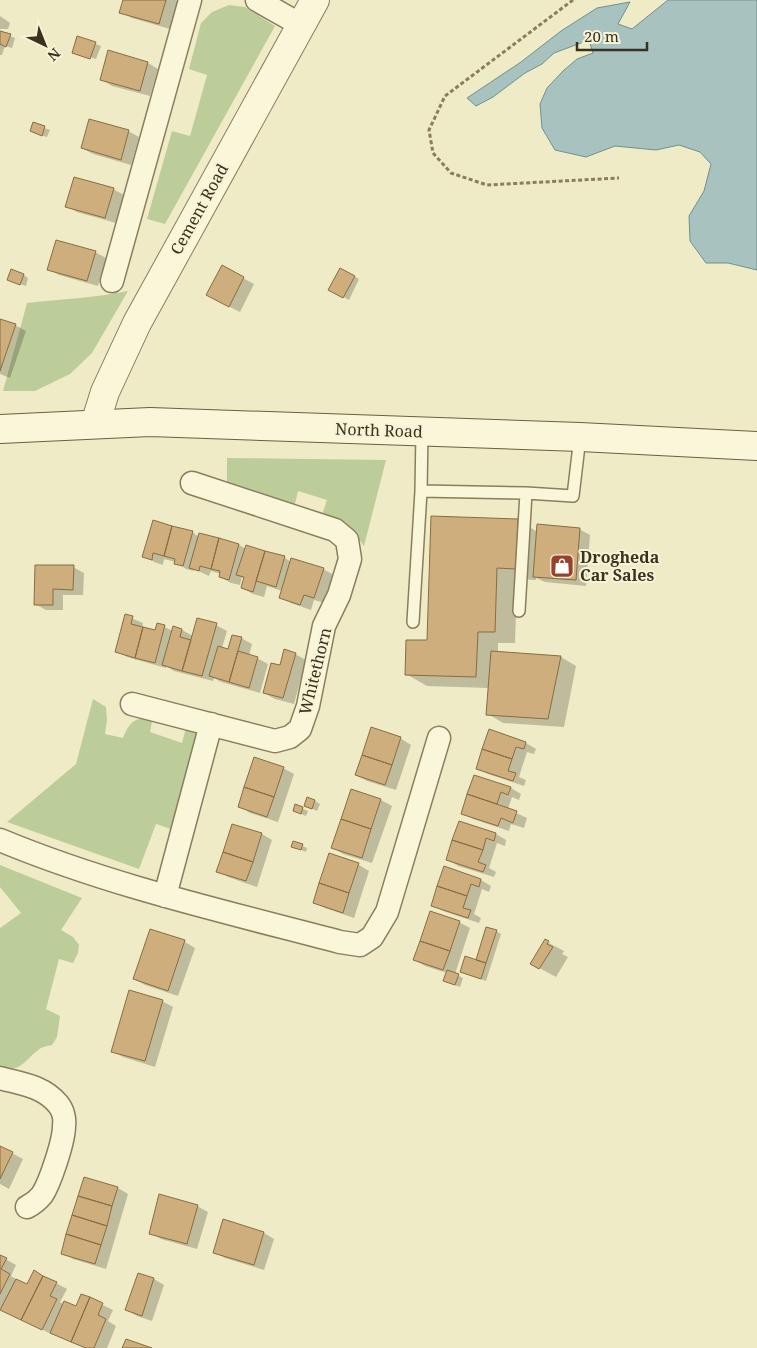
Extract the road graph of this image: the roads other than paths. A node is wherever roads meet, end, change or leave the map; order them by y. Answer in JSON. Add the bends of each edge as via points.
{"nodes":[{"id":1,"x":190,"y":0,"type":"edge"},
{"id":2,"x":257,"y":0,"type":"edge"},
{"id":3,"x":315,"y":0,"type":"edge"},
{"id":4,"x":301,"y":25,"type":"junction"},
{"id":5,"x":112,"y":281,"type":"dead end"},
{"id":6,"x":95,"y":424,"type":"junction"},
{"id":7,"x":0,"y":429,"type":"edge"},
{"id":8,"x":422,"y":432,"type":"junction"},
{"id":9,"x":580,"y":437,"type":"junction"},
{"id":10,"x":757,"y":446,"type":"edge"},
{"id":11,"x":192,"y":483,"type":"dead end"},
{"id":12,"x":421,"y":491,"type":"junction"},
{"id":13,"x":526,"y":492,"type":"junction"},
{"id":14,"x":519,"y":611,"type":"dead end"},
{"id":15,"x":412,"y":622,"type":"dead end"},
{"id":16,"x":132,"y":704,"type":"dead end"},
{"id":17,"x":211,"y":724,"type":"junction"},
{"id":18,"x":439,"y":738,"type":"dead end"},
{"id":19,"x":0,"y":840,"type":"edge"},
{"id":20,"x":165,"y":896,"type":"junction"},
{"id":21,"x":0,"y":1078,"type":"edge"},
{"id":22,"x":27,"y":1207,"type":"dead end"}],
"edges":[{"from":1,"to":5,"type":"street"},
{"from":2,"to":4,"type":"street"},
{"from":3,"to":4,"type":"main road","name":"Cement Road"},
{"from":4,"to":6,"type":"main road","name":"Cement Road","via":[[136,323],[105,392]]},
{"from":6,"to":7,"type":"main road","name":"North Road"},
{"from":6,"to":8,"type":"main road","name":"North Road","via":[[150,422]]},
{"from":8,"to":9,"type":"main road","name":"North Road"},
{"from":8,"to":12,"type":"lane"},
{"from":9,"to":10,"type":"main road","name":"North Road"},
{"from":9,"to":13,"type":"lane","via":[[573,496]]},
{"from":11,"to":17,"type":"street","name":"Whitethorn","via":[[335,530],[347,540],[350,559],[324,626],[308,706],[300,729],[290,737],[275,741]]},
{"from":12,"to":13,"type":"lane"},
{"from":12,"to":15,"type":"lane"},
{"from":13,"to":14,"type":"lane"},
{"from":16,"to":17,"type":"street","name":"Whitethorn"},
{"from":17,"to":20,"type":"street"},
{"from":18,"to":20,"type":"street","via":[[387,912],[372,937],[360,945]]},
{"from":19,"to":20,"type":"street"},
{"from":21,"to":22,"type":"street","via":[[38,1088],[60,1106],[63,1114],[64,1127],[51,1179],[35,1203]]}]}
